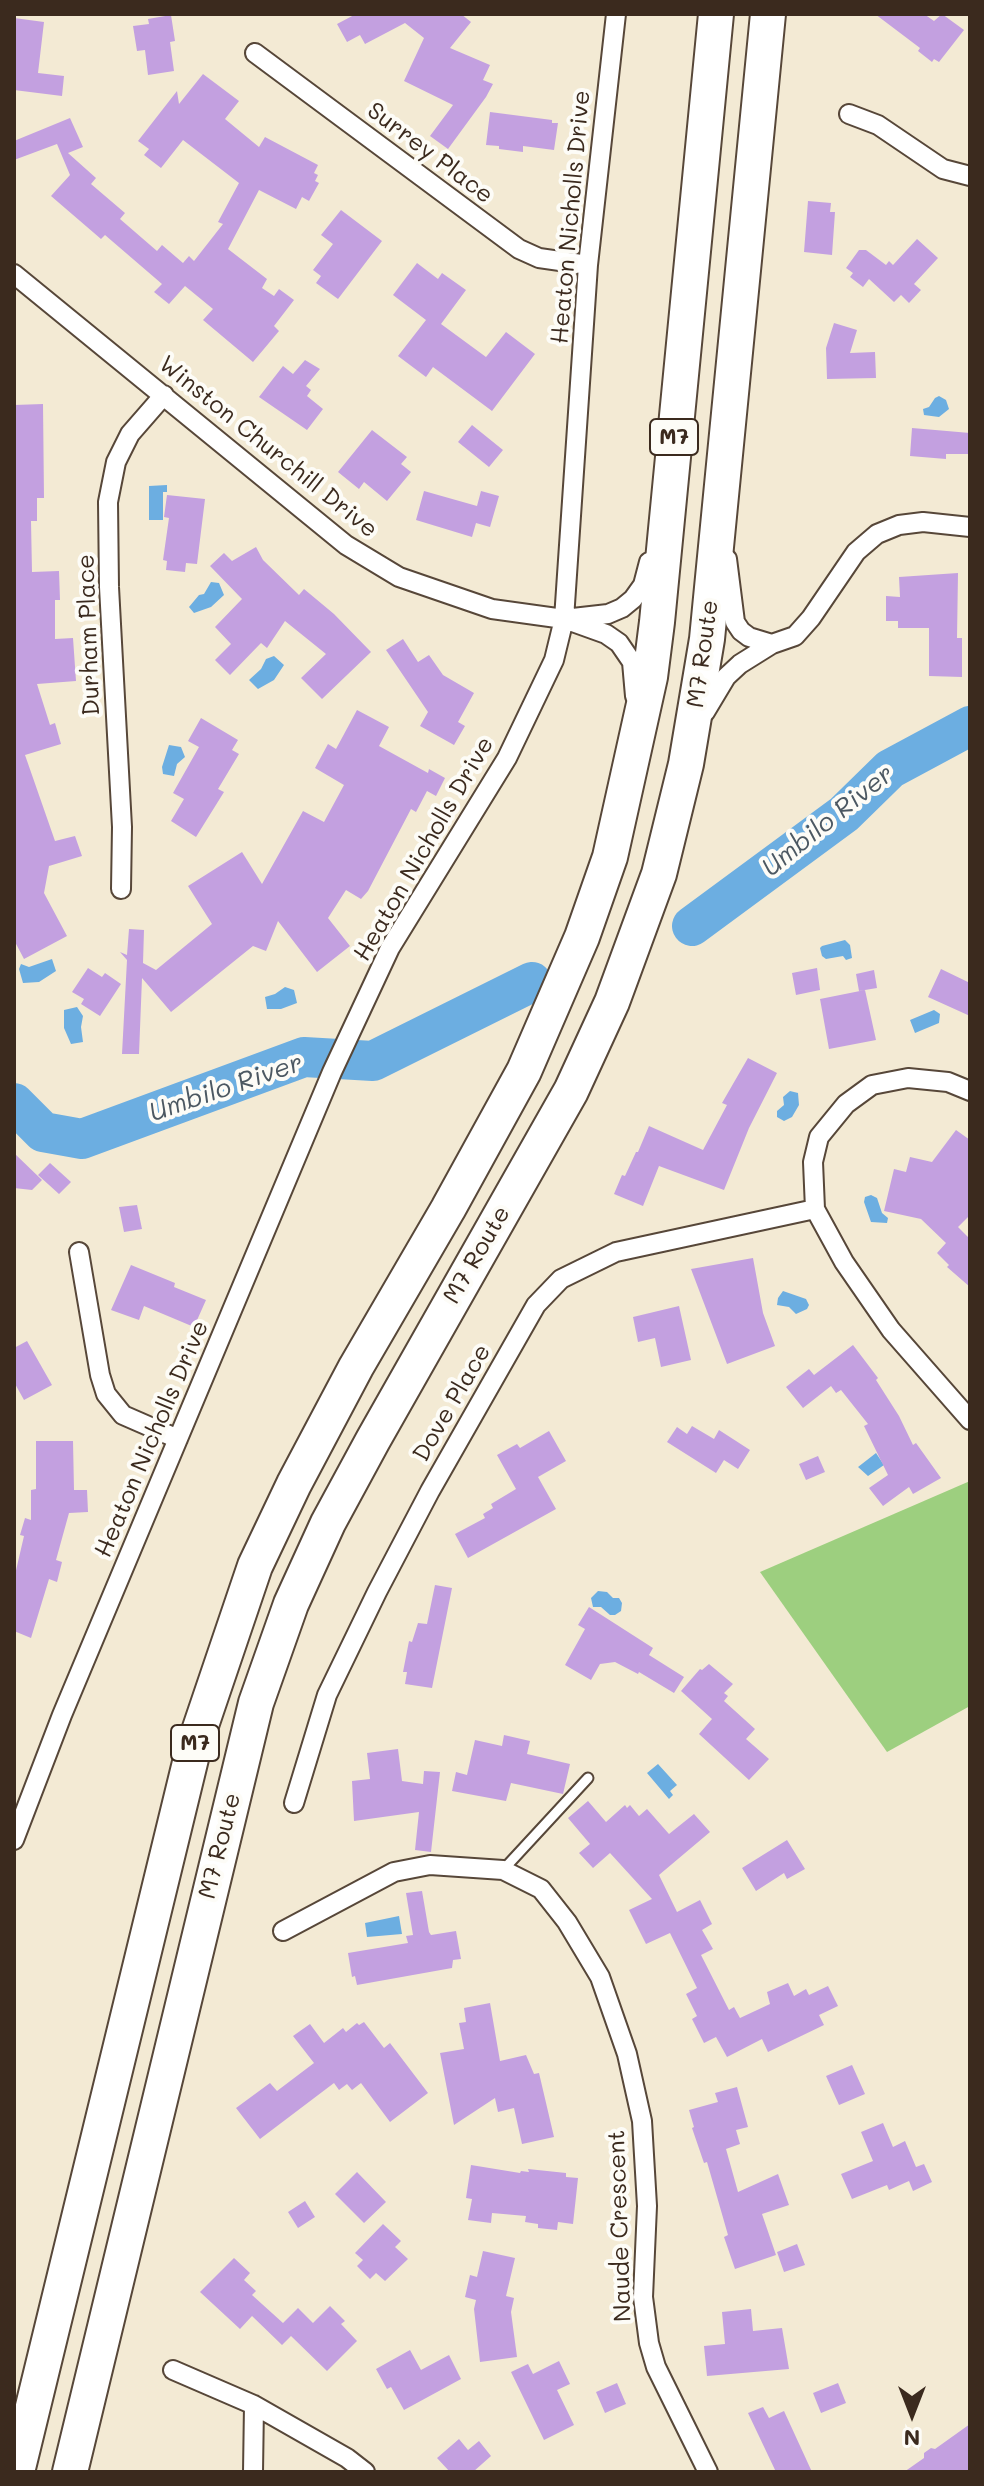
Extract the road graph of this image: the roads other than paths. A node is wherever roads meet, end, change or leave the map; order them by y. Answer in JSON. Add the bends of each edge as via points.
{"nodes":[{"id":1,"x":616,"y":14,"type":"edge"},
{"id":2,"x":716,"y":14,"type":"edge"},
{"id":3,"x":768,"y":14,"type":"edge"},
{"id":4,"x":255,"y":53,"type":"dead end"},
{"id":5,"x":849,"y":114,"type":"dead end"},
{"id":6,"x":970,"y":176,"type":"edge"},
{"id":7,"x":588,"y":265,"type":"junction"},
{"id":8,"x":14,"y":274,"type":"edge"},
{"id":9,"x":164,"y":395,"type":"junction"},
{"id":10,"x":669,"y":494,"type":"junction"},
{"id":11,"x":721,"y":501,"type":"junction"},
{"id":12,"x":970,"y":527,"type":"edge"},
{"id":13,"x":564,"y":619,"type":"junction"},
{"id":14,"x":772,"y":644,"type":"junction"},
{"id":15,"x":638,"y":735,"type":"junction"},
{"id":16,"x":691,"y":740,"type":"junction"},
{"id":17,"x":121,"y":889,"type":"dead end"},
{"id":18,"x":970,"y":1091,"type":"edge"},
{"id":19,"x":815,"y":1209,"type":"junction"},
{"id":20,"x":79,"y":1252,"type":"dead end"},
{"id":21,"x":970,"y":1420,"type":"edge"},
{"id":22,"x":178,"y":1439,"type":"junction"},
{"id":23,"x":588,"y":1778,"type":"dead end"},
{"id":24,"x":294,"y":1803,"type":"dead end"},
{"id":25,"x":14,"y":1840,"type":"edge"},
{"id":26,"x":503,"y":1870,"type":"junction"},
{"id":27,"x":283,"y":1931,"type":"dead end"},
{"id":28,"x":173,"y":2370,"type":"dead end"},
{"id":29,"x":254,"y":2405,"type":"junction"},
{"id":30,"x":17,"y":2472,"type":"edge"},
{"id":31,"x":70,"y":2472,"type":"edge"},
{"id":32,"x":253,"y":2472,"type":"edge"},
{"id":33,"x":365,"y":2472,"type":"edge"},
{"id":34,"x":708,"y":2472,"type":"edge"}],
"edges":[{"from":1,"to":7,"type":"street","name":"Heaton Nicholls Drive"},
{"from":2,"to":10,"type":"highway","name":"M7 Route","number":"M7"},
{"from":3,"to":11,"type":"highway","name":"M7 Route","number":"M7"},
{"from":4,"to":7,"type":"street","name":"Surrey Place","via":[[519,249],[539,258]]},
{"from":5,"to":6,"type":"street","via":[[878,125],[943,169]]},
{"from":7,"to":13,"type":"street","name":"Heaton Nicholls Drive"},
{"from":8,"to":9,"type":"street","name":"Winston Churchill Drive"},
{"from":9,"to":13,"type":"street","name":"Winston Churchill Drive","via":[[346,545],[399,577],[492,609]]},
{"from":9,"to":17,"type":"street","name":"Durham Place","via":[[130,434],[116,462],[108,502]]},
{"from":10,"to":13,"type":"street","via":[[643,585],[633,599],[608,614]]},
{"from":10,"to":15,"type":"highway","name":"M7 Route","number":"M7","via":[[650,677]]},
{"from":11,"to":14,"type":"street","via":[[735,622],[749,637]]},
{"from":11,"to":16,"type":"highway","name":"M7 Route","number":"M7"},
{"from":12,"to":14,"type":"street","via":[[923,522],[877,534],[856,552],[795,636]]},
{"from":13,"to":15,"type":"street","via":[[606,634],[626,651],[632,662]]},
{"from":13,"to":22,"type":"street","name":"Heaton Nicholls Drive","via":[[554,660],[507,758],[390,948],[332,1072]]},
{"from":14,"to":16,"type":"street","via":[[726,677]]},
{"from":15,"to":30,"type":"highway","name":"M7 Route","number":"M7","via":[[610,857],[524,1071],[356,1367],[255,1566],[194,1746]]},
{"from":16,"to":31,"type":"highway","name":"M7 Route","number":"M7","via":[[659,874],[612,1002],[571,1091],[358,1467],[291,1604],[252,1718]]},
{"from":18,"to":19,"type":"street","via":[[948,1082],[908,1078],[872,1085],[846,1104],[819,1137],[813,1162]]},
{"from":19,"to":21,"type":"street","via":[[891,1330]]},
{"from":19,"to":24,"type":"street","name":"Dove Place","via":[[616,1252],[561,1279],[536,1305],[377,1592],[327,1695]]},
{"from":20,"to":22,"type":"street","via":[[106,1394],[123,1415]]},
{"from":22,"to":25,"type":"street","name":"Heaton Nicholls Drive"},
{"from":23,"to":26,"type":"lane"},
{"from":26,"to":27,"type":"street","name":"Naude Crescent","via":[[430,1865],[394,1872]]},
{"from":26,"to":34,"type":"street","name":"Naude Crescent","via":[[541,1889],[567,1922],[600,1977],[627,2054],[642,2121],[647,2206],[643,2297],[649,2343]]},
{"from":28,"to":29,"type":"street"},
{"from":29,"to":32,"type":"street"},
{"from":29,"to":33,"type":"street"}]}
